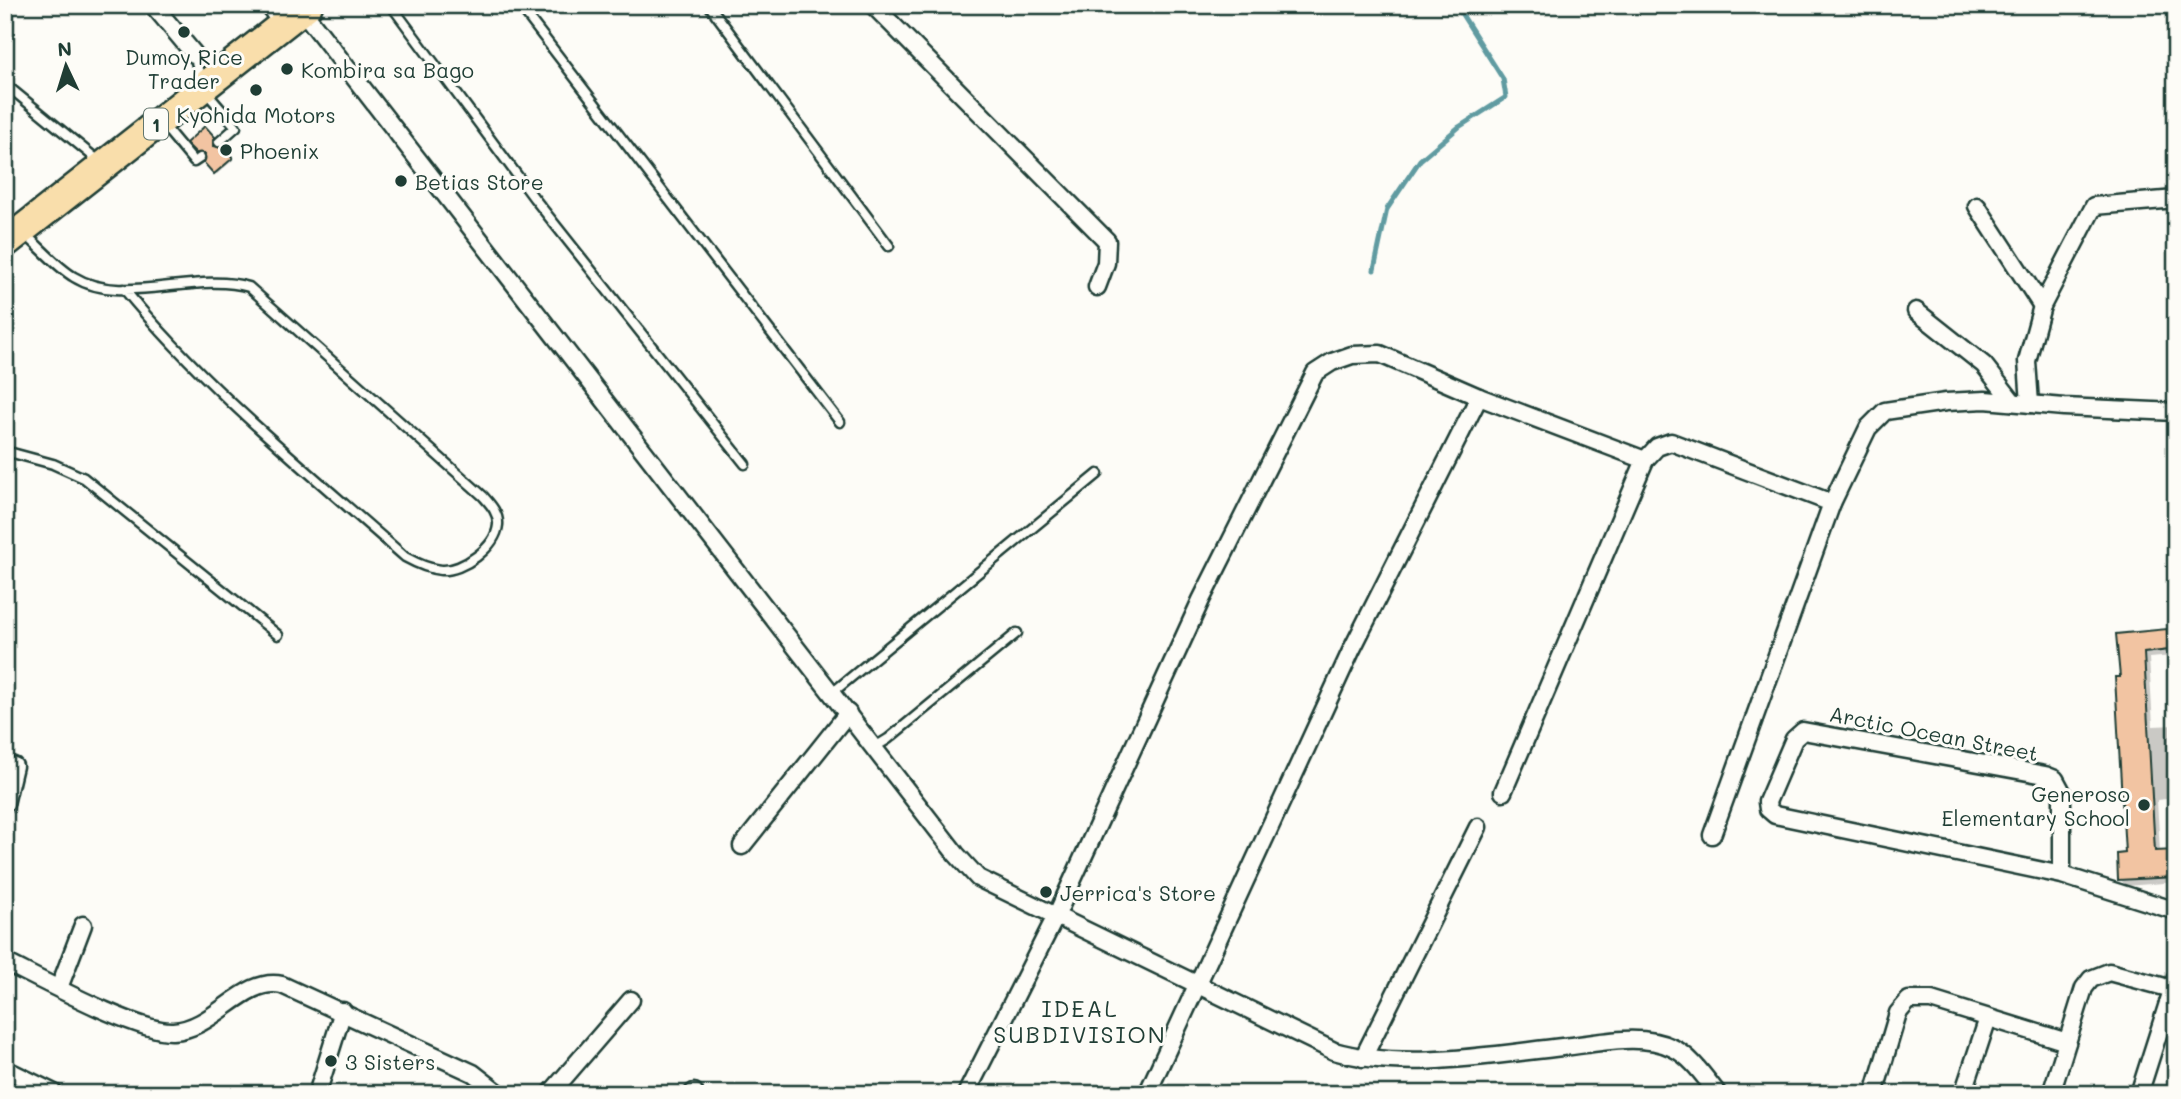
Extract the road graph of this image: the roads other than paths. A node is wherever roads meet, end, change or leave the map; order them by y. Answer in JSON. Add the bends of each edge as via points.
{"nodes":[{"id":1,"x":153,"y":5,"type":"edge"},
{"id":2,"x":391,"y":5,"type":"edge"},
{"id":3,"x":519,"y":5,"type":"edge"},
{"id":4,"x":709,"y":5,"type":"edge"},
{"id":5,"x":873,"y":5,"type":"edge"},
{"id":6,"x":305,"y":8,"type":"edge"},
{"id":7,"x":271,"y":16,"type":"edge"},
{"id":8,"x":194,"y":54,"type":"joint"},
{"id":9,"x":5,"y":84,"type":"edge"},
{"id":10,"x":202,"y":87,"type":"junction"},
{"id":11,"x":160,"y":121,"type":"junction"},
{"id":12,"x":219,"y":142,"type":"dead end"},
{"id":13,"x":200,"y":158,"type":"dead end"},
{"id":14,"x":104,"y":165,"type":"junction"},
{"id":15,"x":2176,"y":198,"type":"edge"},
{"id":16,"x":1977,"y":206,"type":"dead end"},
{"id":17,"x":13,"y":237,"type":"edge"},
{"id":18,"x":889,"y":246,"type":"dead end"},
{"id":19,"x":1097,"y":287,"type":"dead end"},
{"id":20,"x":124,"y":289,"type":"junction"},
{"id":21,"x":2042,"y":306,"type":"junction"},
{"id":22,"x":1916,"y":311,"type":"dead end"},
{"id":23,"x":1479,"y":397,"type":"junction"},
{"id":24,"x":2013,"y":401,"type":"junction"},
{"id":25,"x":2030,"y":404,"type":"junction"},
{"id":26,"x":2176,"y":412,"type":"edge"},
{"id":27,"x":840,"y":422,"type":"dead end"},
{"id":28,"x":5,"y":451,"type":"edge"},
{"id":29,"x":1645,"y":460,"type":"junction"},
{"id":30,"x":745,"y":464,"type":"dead end"},
{"id":31,"x":1098,"y":474,"type":"dead end"},
{"id":32,"x":1832,"y":503,"type":"junction"},
{"id":33,"x":1017,"y":633,"type":"dead end"},
{"id":34,"x":278,"y":635,"type":"dead end"},
{"id":35,"x":832,"y":693,"type":"junction"},
{"id":36,"x":848,"y":713,"type":"junction"},
{"id":37,"x":875,"y":747,"type":"junction"},
{"id":38,"x":14,"y":766,"type":"dead end"},
{"id":39,"x":1503,"y":792,"type":"dead end"},
{"id":40,"x":5,"y":804,"type":"edge"},
{"id":41,"x":1478,"y":827,"type":"dead end"},
{"id":42,"x":1712,"y":835,"type":"dead end"},
{"id":43,"x":742,"y":846,"type":"dead end"},
{"id":44,"x":2062,"y":875,"type":"junction"},
{"id":45,"x":2176,"y":911,"type":"edge"},
{"id":46,"x":1057,"y":914,"type":"junction"},
{"id":47,"x":83,"y":925,"type":"dead end"},
{"id":48,"x":5,"y":962,"type":"edge"},
{"id":49,"x":1199,"y":984,"type":"junction"},
{"id":50,"x":2175,"y":986,"type":"edge"},
{"id":51,"x":58,"y":988,"type":"junction"},
{"id":52,"x":631,"y":1000,"type":"dead end"},
{"id":53,"x":343,"y":1011,"type":"junction"},
{"id":54,"x":1989,"y":1018,"type":"junction"},
{"id":55,"x":2067,"y":1042,"type":"junction"},
{"id":56,"x":1363,"y":1058,"type":"junction"},
{"id":57,"x":5,"y":1069,"type":"edge"},
{"id":58,"x":54,"y":1093,"type":"edge"},
{"id":59,"x":317,"y":1094,"type":"edge"},
{"id":60,"x":500,"y":1094,"type":"edge"},
{"id":61,"x":550,"y":1094,"type":"edge"},
{"id":62,"x":966,"y":1094,"type":"edge"},
{"id":63,"x":1147,"y":1094,"type":"edge"},
{"id":64,"x":1717,"y":1094,"type":"edge"},
{"id":65,"x":1874,"y":1094,"type":"edge"},
{"id":66,"x":1963,"y":1094,"type":"edge"},
{"id":67,"x":2051,"y":1094,"type":"edge"},
{"id":68,"x":2139,"y":1094,"type":"edge"}],
"edges":[{"from":1,"to":8,"type":"street"},
{"from":2,"to":30,"type":"lane","via":[[534,198]]},
{"from":3,"to":27,"type":"lane"},
{"from":4,"to":18,"type":"lane"},
{"from":5,"to":19,"type":"street","via":[[1107,242],[1106,263]]},
{"from":6,"to":7,"type":"highway","number":"1"},
{"from":6,"to":35,"type":"street"},
{"from":7,"to":10,"type":"highway","number":"1"},
{"from":8,"to":10,"type":"lane"},
{"from":9,"to":14,"type":"lane"},
{"from":10,"to":11,"type":"highway","number":"1"},
{"from":10,"to":12,"type":"lane","via":[[236,127]]},
{"from":11,"to":13,"type":"lane","via":[[194,162]]},
{"from":11,"to":14,"type":"highway","number":"1"},
{"from":14,"to":17,"type":"highway","number":"1"},
{"from":15,"to":21,"type":"street","via":[[2094,206]]},
{"from":16,"to":21,"type":"street"},
{"from":17,"to":20,"type":"lane","via":[[74,278]]},
{"from":20,"to":20,"type":"lane","via":[[198,281],[249,286],[483,496],[494,508],[495,533],[460,568],[442,571],[405,557],[222,395]]},
{"from":21,"to":25,"type":"street","via":[[2027,361]]},
{"from":22,"to":24,"type":"street","via":[[1983,365]]},
{"from":23,"to":29,"type":"street"},
{"from":23,"to":46,"type":"street","via":[[1380,354],[1352,355],[1315,373],[1201,600]]},
{"from":23,"to":49,"type":"street","via":[[1351,651]]},
{"from":24,"to":25,"type":"street"},
{"from":24,"to":32,"type":"street","via":[[1946,402],[1885,411],[1868,428]]},
{"from":25,"to":26,"type":"street"},
{"from":28,"to":34,"type":"lane","via":[[84,478]]},
{"from":29,"to":32,"type":"street","via":[[1657,447],[1671,442]]},
{"from":29,"to":39,"type":"street"},
{"from":31,"to":35,"type":"lane"},
{"from":32,"to":42,"type":"street"},
{"from":33,"to":37,"type":"lane"},
{"from":35,"to":36,"type":"street"},
{"from":36,"to":37,"type":"street"},
{"from":36,"to":43,"type":"street"},
{"from":37,"to":46,"type":"street","via":[[978,878]]},
{"from":38,"to":40,"type":"street"},
{"from":41,"to":56,"type":"street"},
{"from":44,"to":44,"type":"street","name":"Arctic Ocean Street","via":[[2062,792],[2054,779],[2045,775],[1803,731],[1794,739],[1767,802],[1775,815]]},
{"from":44,"to":45,"type":"street","name":"Arctic Ocean Street"},
{"from":46,"to":49,"type":"street"},
{"from":46,"to":62,"type":"street"},
{"from":47,"to":51,"type":"street"},
{"from":48,"to":51,"type":"street"},
{"from":49,"to":56,"type":"street","via":[[1334,1051]]},
{"from":49,"to":63,"type":"street"},
{"from":50,"to":55,"type":"street","via":[[2109,972],[2091,979]]},
{"from":50,"to":68,"type":"street"},
{"from":51,"to":53,"type":"street","via":[[138,1023],[171,1032],[205,1021],[259,984],[270,982]]},
{"from":52,"to":61,"type":"street"},
{"from":53,"to":59,"type":"street"},
{"from":53,"to":60,"type":"street","via":[[473,1073]]},
{"from":54,"to":55,"type":"street"},
{"from":54,"to":65,"type":"street","via":[[1931,1000],[1909,1000],[1898,1013]]},
{"from":54,"to":66,"type":"street"},
{"from":55,"to":67,"type":"street"},
{"from":56,"to":64,"type":"street","via":[[1484,1056],[1636,1040],[1673,1048]]},
{"from":57,"to":58,"type":"street"}]}
